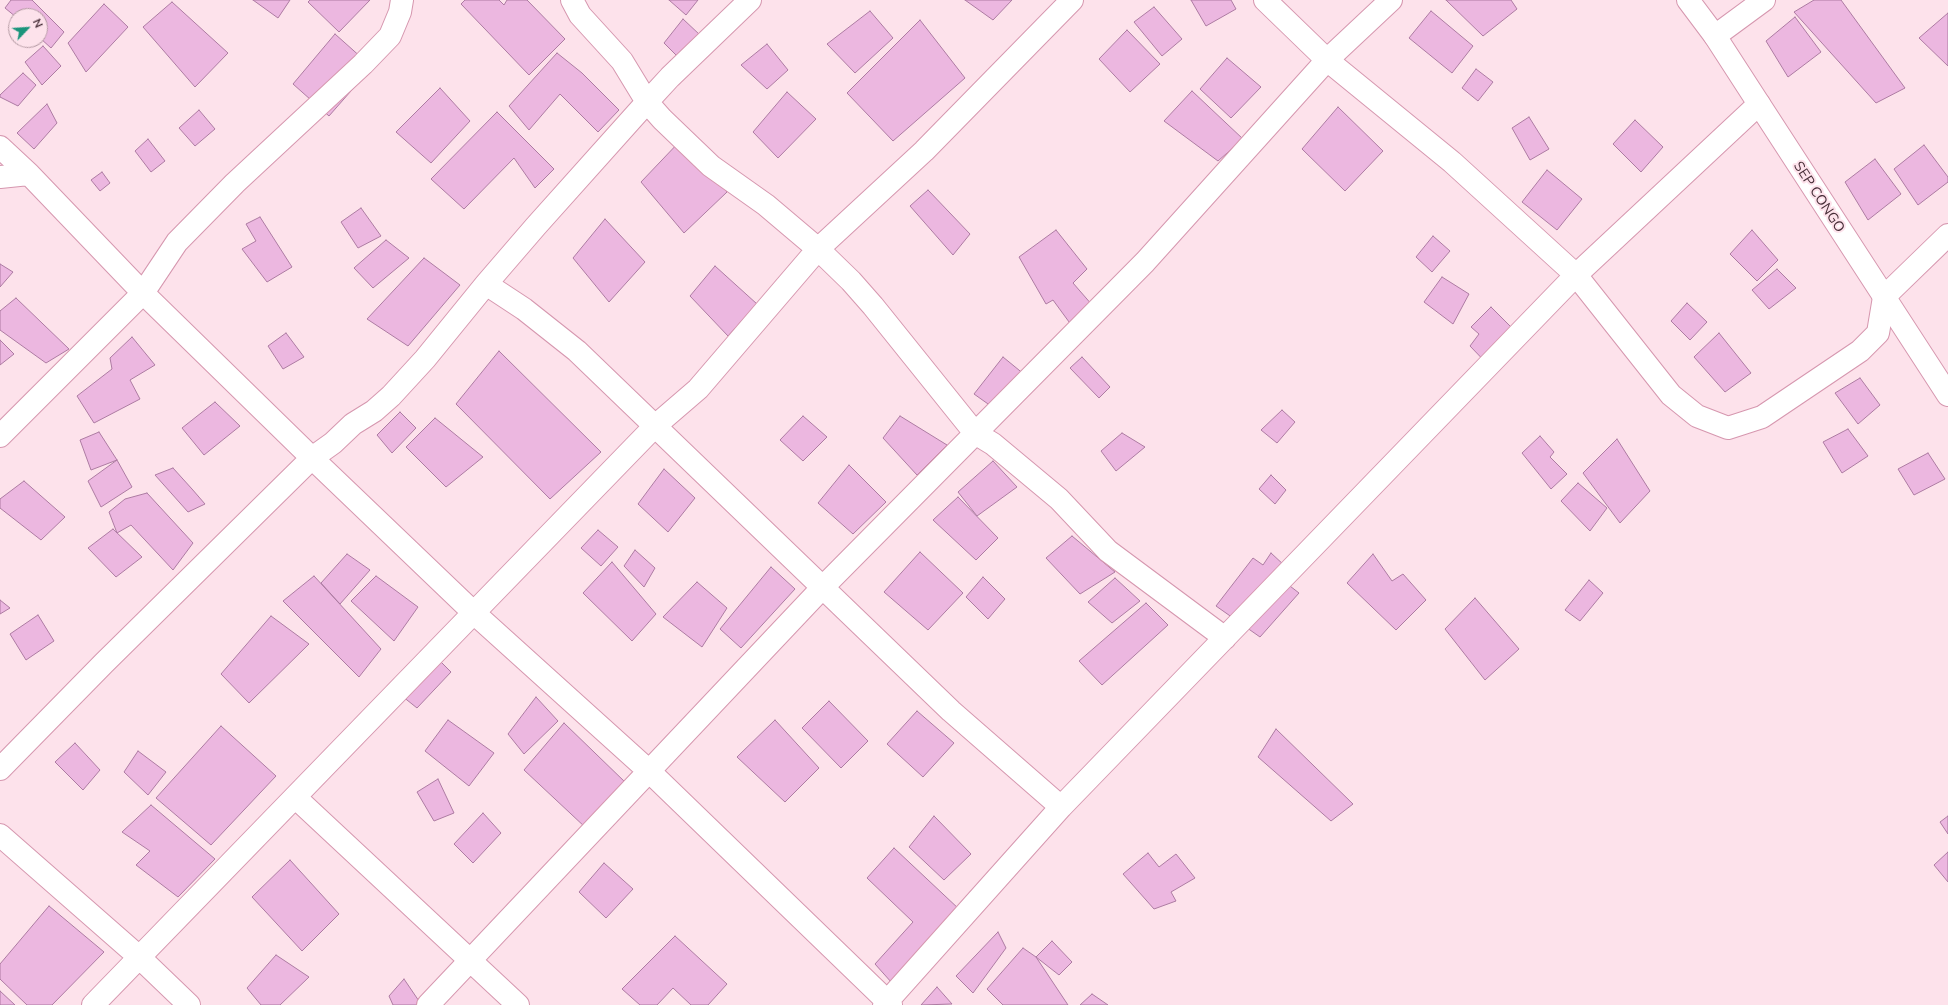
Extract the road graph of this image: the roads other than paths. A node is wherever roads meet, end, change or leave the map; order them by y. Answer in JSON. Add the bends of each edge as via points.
{"nodes":[{"id":1,"x":402,"y":0,"type":"edge"},
{"id":2,"x":572,"y":0,"type":"edge"},
{"id":3,"x":750,"y":0,"type":"edge"},
{"id":4,"x":1072,"y":0,"type":"edge"},
{"id":5,"x":1265,"y":0,"type":"edge"},
{"id":6,"x":1391,"y":0,"type":"edge"},
{"id":7,"x":1688,"y":0,"type":"edge"},
{"id":8,"x":1764,"y":0,"type":"edge"},
{"id":9,"x":1714,"y":36,"type":"junction"},
{"id":10,"x":1327,"y":60,"type":"junction"},
{"id":11,"x":647,"y":102,"type":"junction"},
{"id":12,"x":1759,"y":104,"type":"junction"},
{"id":13,"x":0,"y":147,"type":"edge"},
{"id":14,"x":29,"y":174,"type":"junction"},
{"id":15,"x":0,"y":177,"type":"edge"},
{"id":16,"x":1948,"y":235,"type":"edge"},
{"id":17,"x":818,"y":249,"type":"junction"},
{"id":18,"x":1576,"y":274,"type":"junction"},
{"id":19,"x":486,"y":284,"type":"junction"},
{"id":20,"x":143,"y":293,"type":"junction"},
{"id":21,"x":1884,"y":297,"type":"junction"},
{"id":22,"x":1948,"y":396,"type":"edge"},
{"id":23,"x":655,"y":426,"type":"junction"},
{"id":24,"x":975,"y":433,"type":"junction"},
{"id":25,"x":0,"y":436,"type":"edge"},
{"id":26,"x":312,"y":458,"type":"junction"},
{"id":27,"x":823,"y":587,"type":"junction"},
{"id":28,"x":474,"y":613,"type":"junction"},
{"id":29,"x":1224,"y":638,"type":"junction"},
{"id":30,"x":0,"y":769,"type":"edge"},
{"id":31,"x":648,"y":771,"type":"junction"},
{"id":32,"x":295,"y":797,"type":"junction"},
{"id":33,"x":1061,"y":807,"type":"junction"},
{"id":34,"x":0,"y":835,"type":"edge"},
{"id":35,"x":138,"y":956,"type":"junction"},
{"id":36,"x":470,"y":962,"type":"junction"},
{"id":37,"x":887,"y":1004,"type":"edge"},
{"id":38,"x":93,"y":1005,"type":"edge"},
{"id":39,"x":189,"y":1005,"type":"edge"},
{"id":40,"x":428,"y":1005,"type":"edge"},
{"id":41,"x":518,"y":1005,"type":"edge"}],
"edges":[{"from":1,"to":20,"type":"street","via":[[390,36],[235,183],[177,242]]},
{"from":2,"to":11,"type":"street","via":[[580,15],[622,61]]},
{"from":3,"to":11,"type":"street"},
{"from":4,"to":17,"type":"street","via":[[924,151]]},
{"from":5,"to":10,"type":"street"},
{"from":6,"to":10,"type":"street"},
{"from":7,"to":9,"type":"street","name":"SEP CONGO"},
{"from":8,"to":9,"type":"street"},
{"from":9,"to":12,"type":"street","name":"SEP CONGO"},
{"from":10,"to":18,"type":"street","via":[[1452,162]]},
{"from":10,"to":24,"type":"street","via":[[1144,262]]},
{"from":11,"to":17,"type":"street","via":[[711,166],[766,205]]},
{"from":11,"to":19,"type":"street"},
{"from":12,"to":18,"type":"street"},
{"from":12,"to":21,"type":"street","name":"SEP CONGO"},
{"from":13,"to":14,"type":"street"},
{"from":14,"to":15,"type":"street"},
{"from":14,"to":20,"type":"street"},
{"from":16,"to":21,"type":"street"},
{"from":17,"to":23,"type":"street","via":[[698,389]]},
{"from":17,"to":24,"type":"street","via":[[873,306]]},
{"from":18,"to":21,"type":"street","via":[[1671,395],[1697,416],[1728,428],[1762,417],[1860,351],[1878,333]]},
{"from":18,"to":29,"type":"street"},
{"from":19,"to":23,"type":"street","via":[[524,308],[577,351]]},
{"from":19,"to":26,"type":"street","via":[[391,396]]},
{"from":20,"to":25,"type":"street"},
{"from":20,"to":26,"type":"street"},
{"from":21,"to":22,"type":"street","name":"SEP CONGO"},
{"from":23,"to":27,"type":"street"},
{"from":23,"to":28,"type":"street"},
{"from":24,"to":27,"type":"street"},
{"from":24,"to":29,"type":"street","via":[[994,444],[1059,499],[1108,551]]},
{"from":26,"to":28,"type":"street"},
{"from":26,"to":30,"type":"street"},
{"from":27,"to":31,"type":"street"},
{"from":27,"to":33,"type":"street","via":[[951,711]]},
{"from":28,"to":31,"type":"street"},
{"from":28,"to":32,"type":"street"},
{"from":29,"to":33,"type":"street"},
{"from":31,"to":36,"type":"street"},
{"from":31,"to":37,"type":"street"},
{"from":32,"to":35,"type":"street"},
{"from":32,"to":36,"type":"street"},
{"from":33,"to":37,"type":"street"},
{"from":34,"to":35,"type":"street"},
{"from":35,"to":38,"type":"street"},
{"from":35,"to":39,"type":"street"},
{"from":36,"to":40,"type":"street"},
{"from":36,"to":41,"type":"street"}]}
